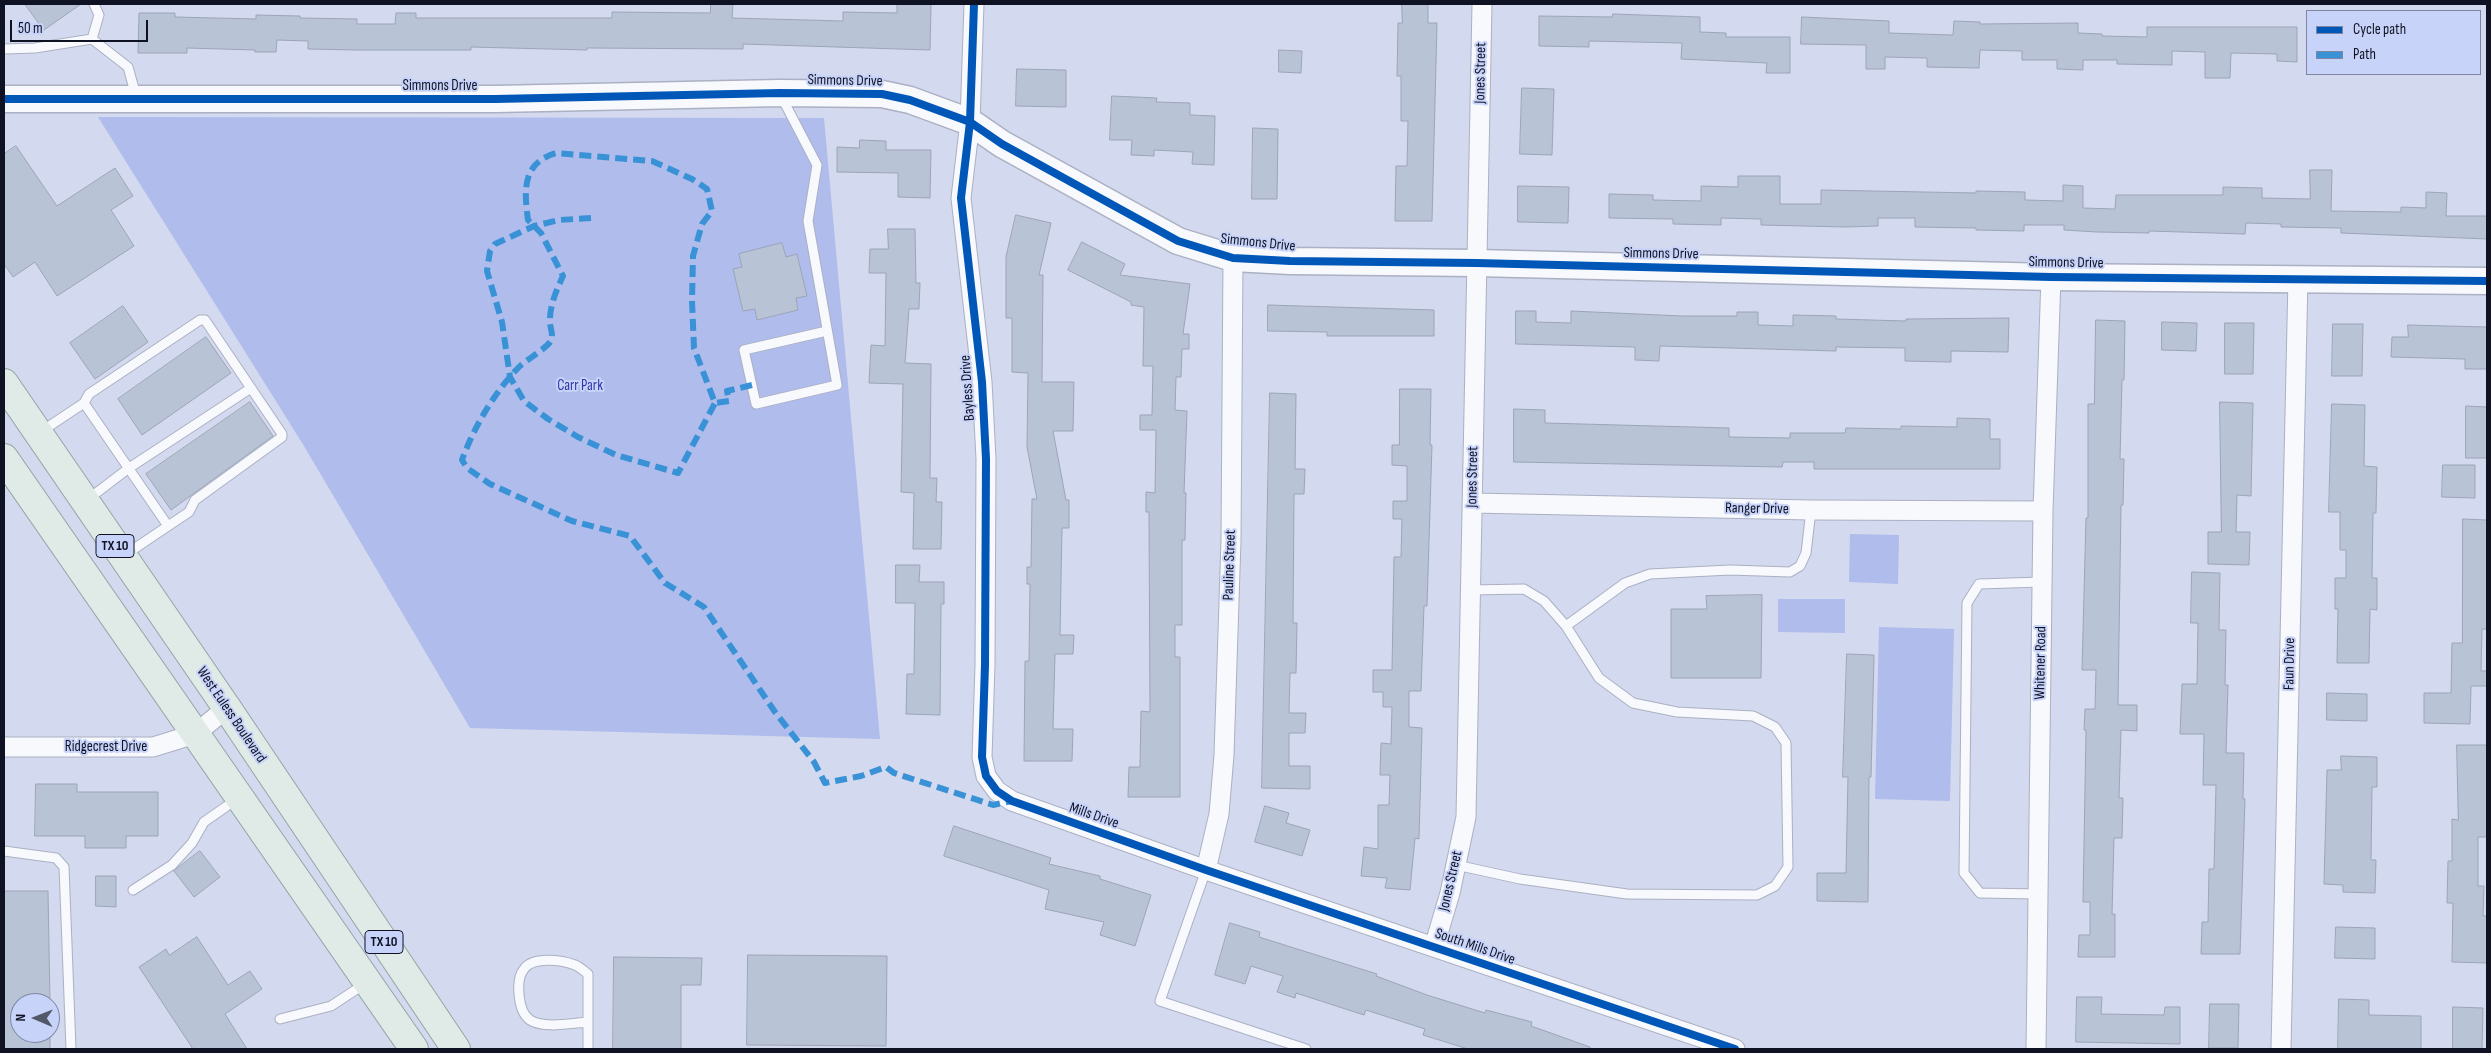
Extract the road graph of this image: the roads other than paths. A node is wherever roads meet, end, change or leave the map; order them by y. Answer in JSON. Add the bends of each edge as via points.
{"nodes":[{"id":1,"x":94,"y":4,"type":"edge"},
{"id":2,"x":974,"y":4,"type":"edge"},
{"id":3,"x":1482,"y":4,"type":"edge"},
{"id":4,"x":92,"y":39,"type":"junction"},
{"id":5,"x":4,"y":49,"type":"edge"},
{"id":6,"x":780,"y":93,"type":"junction"},
{"id":7,"x":4,"y":99,"type":"edge"},
{"id":8,"x":137,"y":99,"type":"junction"},
{"id":9,"x":970,"y":122,"type":"junction"},
{"id":10,"x":1233,"y":258,"type":"junction"},
{"id":11,"x":1476,"y":263,"type":"junction"},
{"id":12,"x":2051,"y":277,"type":"junction"},
{"id":13,"x":2298,"y":278,"type":"junction"},
{"id":14,"x":2487,"y":281,"type":"edge"},
{"id":15,"x":827,"y":330,"type":"junction"},
{"id":16,"x":4,"y":383,"type":"edge"},
{"id":17,"x":251,"y":388,"type":"junction"},
{"id":18,"x":84,"y":403,"type":"junction"},
{"id":19,"x":38,"y":434,"type":"junction"},
{"id":20,"x":129,"y":468,"type":"junction"},
{"id":21,"x":10,"y":472,"type":"edge"},
{"id":22,"x":85,"y":502,"type":"junction"},
{"id":23,"x":1472,"y":503,"type":"junction"},
{"id":24,"x":1811,"y":510,"type":"junction"},
{"id":25,"x":2043,"y":511,"type":"junction"},
{"id":26,"x":168,"y":526,"type":"junction"},
{"id":27,"x":123,"y":557,"type":"junction"},
{"id":28,"x":2042,"y":582,"type":"junction"},
{"id":29,"x":1471,"y":590,"type":"junction"},
{"id":30,"x":1566,"y":626,"type":"junction"},
{"id":31,"x":227,"y":708,"type":"junction"},
{"id":32,"x":195,"y":734,"type":"junction"},
{"id":33,"x":4,"y":747,"type":"edge"},
{"id":34,"x":984,"y":771,"type":"joint"},
{"id":35,"x":239,"y":797,"type":"junction"},
{"id":36,"x":4,"y":851,"type":"edge"},
{"id":37,"x":1456,"y":864,"type":"junction"},
{"id":38,"x":1206,"y":870,"type":"junction"},
{"id":39,"x":133,"y":890,"type":"dead end"},
{"id":40,"x":2038,"y":894,"type":"junction"},
{"id":41,"x":1434,"y":947,"type":"junction"},
{"id":42,"x":367,"y":982,"type":"junction"},
{"id":43,"x":280,"y":1019,"type":"dead end"},
{"id":44,"x":588,"y":1022,"type":"junction"},
{"id":45,"x":71,"y":1049,"type":"edge"},
{"id":46,"x":414,"y":1049,"type":"edge"},
{"id":47,"x":456,"y":1049,"type":"edge"},
{"id":48,"x":588,"y":1049,"type":"edge"},
{"id":49,"x":1306,"y":1049,"type":"edge"},
{"id":50,"x":1735,"y":1049,"type":"edge"},
{"id":51,"x":2036,"y":1049,"type":"edge"},
{"id":52,"x":2281,"y":1049,"type":"edge"}],
"edges":[{"from":1,"to":4,"type":"lane","via":[[99,15]]},
{"from":2,"to":9,"type":"street","name":"Bayless Drive"},
{"from":3,"to":11,"type":"street","name":"Jones Street"},
{"from":4,"to":5,"type":"lane","via":[[35,48]]},
{"from":4,"to":8,"type":"lane","via":[[128,67]]},
{"from":6,"to":8,"type":"street","name":"Simmons Drive","via":[[495,99]]},
{"from":6,"to":9,"type":"street","name":"Simmons Drive","via":[[882,94],[910,100]]},
{"from":6,"to":15,"type":"lane","via":[[816,165],[808,221]]},
{"from":7,"to":8,"type":"street","name":"Simmons Drive"},
{"from":9,"to":10,"type":"street","name":"Simmons Drive","via":[[1002,144],[1178,241]]},
{"from":9,"to":34,"type":"street","name":"Bayless Drive","via":[[961,198],[982,382],[984,430]]},
{"from":10,"to":11,"type":"street","name":"Simmons Drive"},
{"from":10,"to":38,"type":"street","name":"Pauline Street","via":[[1231,540],[1224,755],[1219,814]]},
{"from":11,"to":12,"type":"street","name":"Simmons Drive"},
{"from":11,"to":23,"type":"street","name":"Jones Street"},
{"from":12,"to":13,"type":"street","name":"Simmons Drive"},
{"from":12,"to":25,"type":"street","name":"Whitener Road"},
{"from":13,"to":14,"type":"street","name":"Simmons Drive"},
{"from":13,"to":52,"type":"street","name":"Faun Drive"},
{"from":15,"to":15,"type":"lane","via":[[744,350],[756,404],[838,386]]},
{"from":16,"to":19,"type":"main road","name":"West Euless Boulevard","number":"TX 10"},
{"from":17,"to":18,"type":"lane","via":[[203,319],[89,394]]},
{"from":17,"to":20,"type":"lane"},
{"from":17,"to":26,"type":"lane","via":[[282,434],[281,440],[195,500],[189,512]]},
{"from":18,"to":19,"type":"lane"},
{"from":18,"to":20,"type":"lane"},
{"from":19,"to":22,"type":"main road","name":"West Euless Boulevard","number":"TX 10"},
{"from":20,"to":22,"type":"lane"},
{"from":20,"to":26,"type":"lane"},
{"from":21,"to":32,"type":"main road","number":"TX 10"},
{"from":22,"to":27,"type":"main road","name":"West Euless Boulevard","number":"TX 10"},
{"from":23,"to":24,"type":"street","name":"Ranger Drive"},
{"from":23,"to":29,"type":"street","name":"Jones Street"},
{"from":24,"to":25,"type":"street","name":"Ranger Drive"},
{"from":24,"to":30,"type":"lane","via":[[1806,553],[1800,566],[1790,572],[1730,570],[1650,574],[1625,583]]},
{"from":25,"to":28,"type":"street","name":"Whitener Road"},
{"from":26,"to":27,"type":"lane"},
{"from":27,"to":31,"type":"main road","name":"West Euless Boulevard","number":"TX 10"},
{"from":28,"to":40,"type":"street","name":"Whitener Road"},
{"from":28,"to":40,"type":"lane","via":[[1979,584],[1967,603],[1964,873],[1980,893]]},
{"from":29,"to":30,"type":"lane","via":[[1524,590],[1544,601]]},
{"from":29,"to":37,"type":"street","name":"Jones Street","via":[[1466,817]]},
{"from":30,"to":37,"type":"lane","via":[[1599,678],[1633,703],[1677,712],[1753,716],[1776,727],[1786,743],[1788,867],[1775,886],[1757,895],[1626,894],[1520,879]]},
{"from":31,"to":32,"type":"street","name":"Ridgecrest Drive"},
{"from":31,"to":47,"type":"main road","name":"West Euless Boulevard","number":"TX 10"},
{"from":32,"to":33,"type":"street","name":"Ridgecrest Drive","via":[[154,747]]},
{"from":32,"to":35,"type":"main road","number":"TX 10"},
{"from":34,"to":38,"type":"street","name":"Mills Drive","via":[[997,791],[1012,802]]},
{"from":35,"to":39,"type":"lane","via":[[204,822],[192,843],[172,865]]},
{"from":35,"to":42,"type":"main road","number":"TX 10"},
{"from":36,"to":45,"type":"lane","via":[[56,858],[64,867]]},
{"from":37,"to":41,"type":"street","name":"Jones Street"},
{"from":38,"to":41,"type":"street","name":"South Mills Drive"},
{"from":38,"to":49,"type":"lane","via":[[1160,1001]]},
{"from":40,"to":51,"type":"street","name":"Whitener Road"},
{"from":41,"to":50,"type":"street","name":"South Mills Drive"},
{"from":42,"to":43,"type":"lane","via":[[331,1006]]},
{"from":42,"to":46,"type":"main road","number":"TX 10"},
{"from":44,"to":44,"type":"lane","via":[[588,974],[577,965],[559,961],[533,962],[523,970],[519,983],[521,1006],[530,1020],[543,1024]]},
{"from":44,"to":48,"type":"lane"}]}
